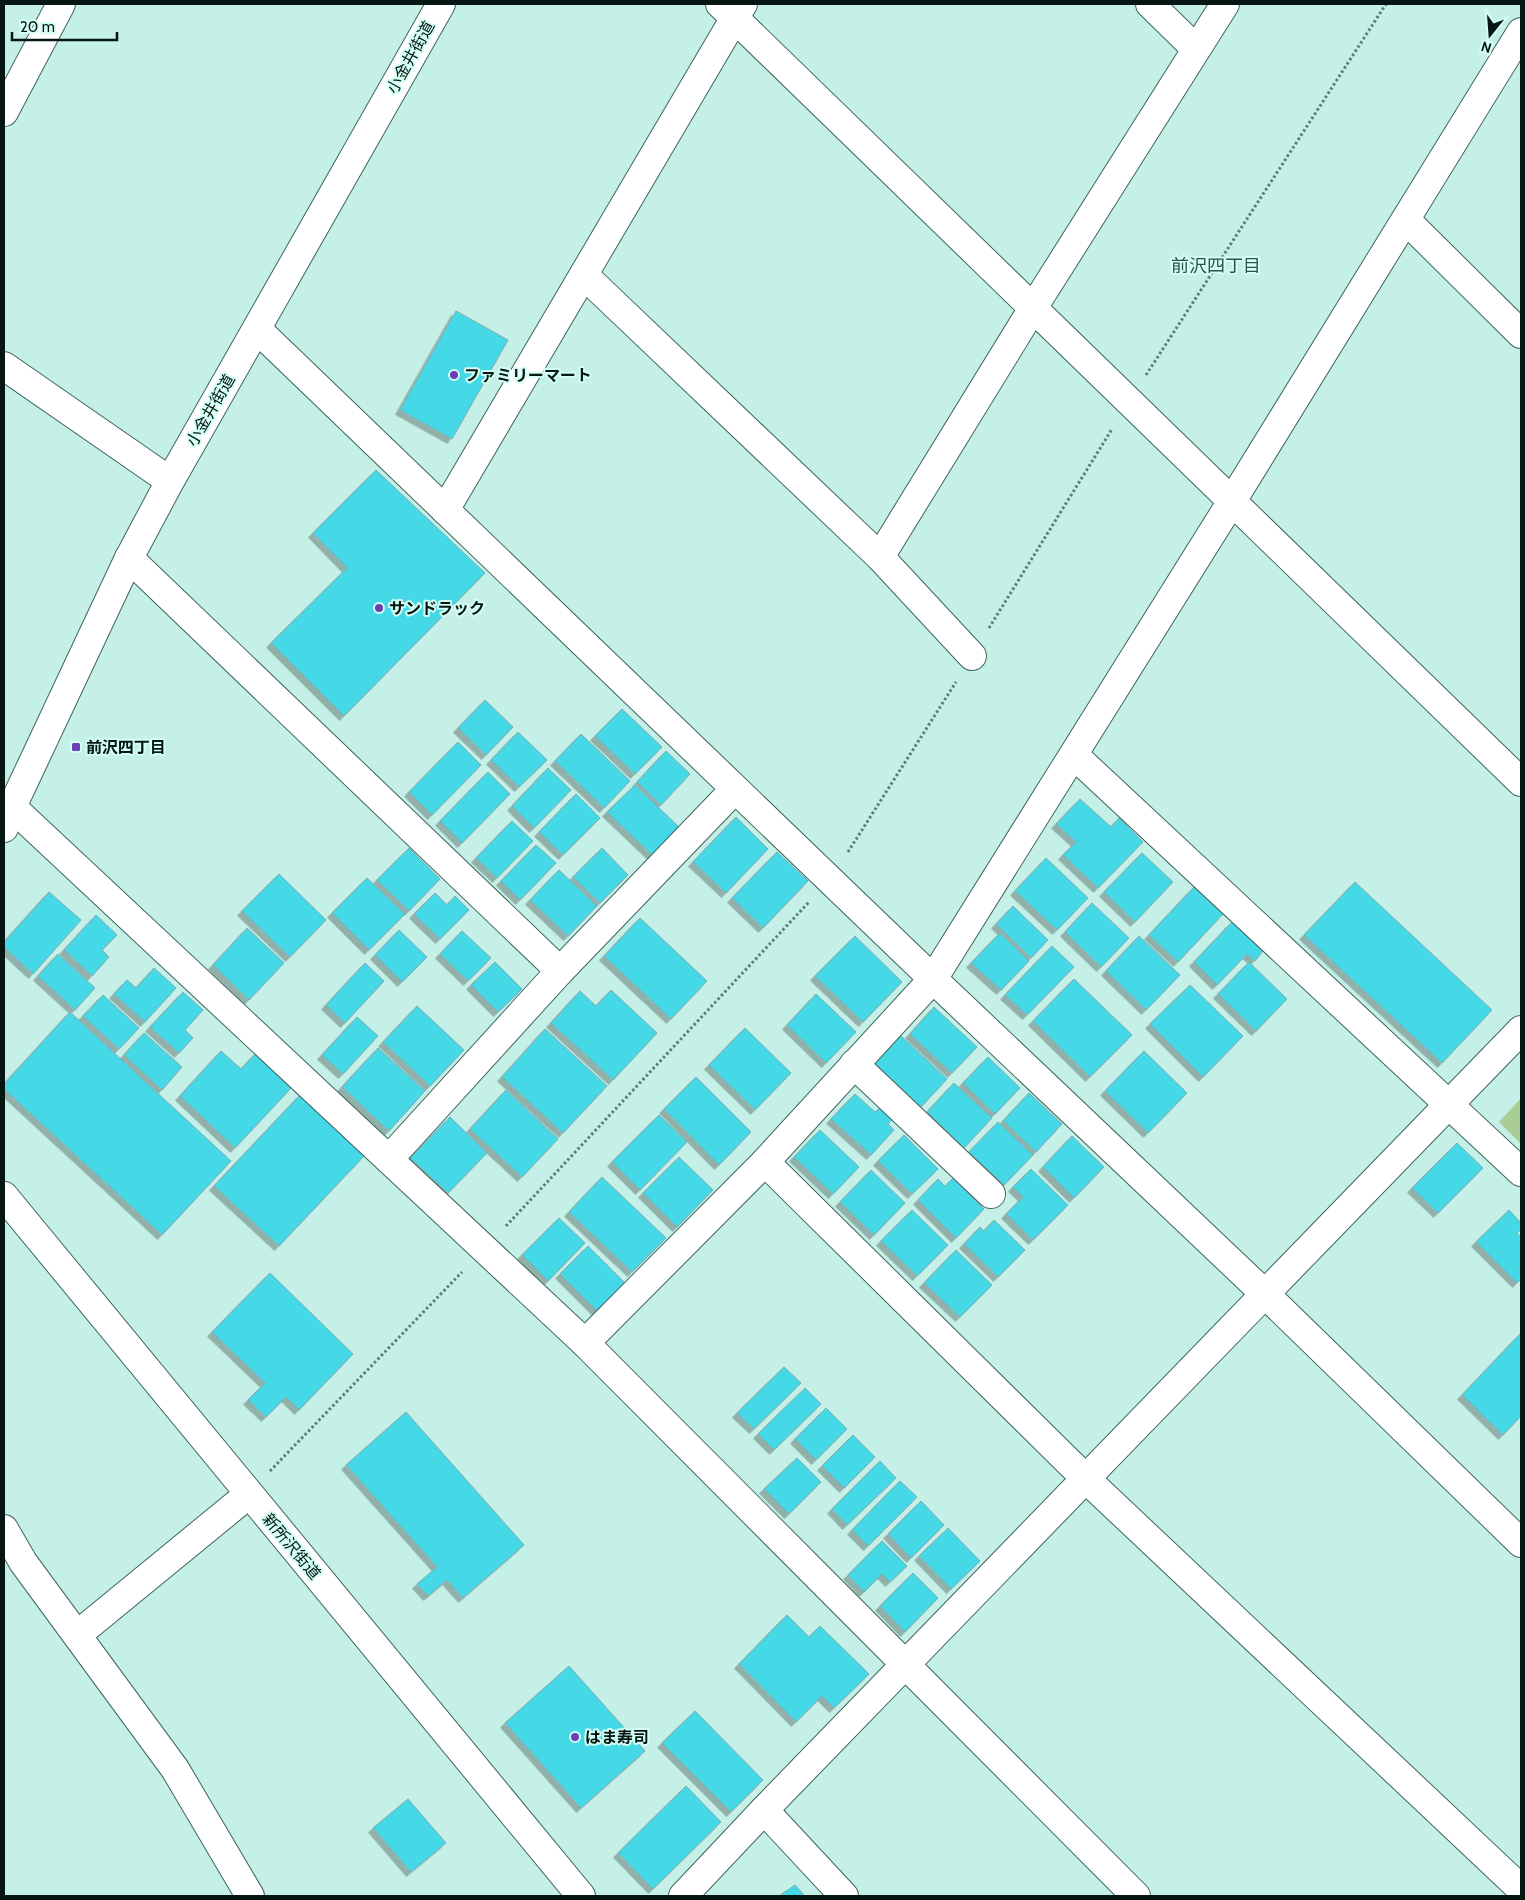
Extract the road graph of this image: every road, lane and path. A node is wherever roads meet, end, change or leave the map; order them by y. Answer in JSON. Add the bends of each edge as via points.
{"nodes":[{"id":1,"x":61,"y":4,"type":"edge"},
{"id":2,"x":440,"y":4,"type":"edge"},
{"id":3,"x":1150,"y":4,"type":"edge"},
{"id":4,"x":1225,"y":4,"type":"edge"},
{"id":5,"x":1386,"y":4,"type":"edge"},
{"id":6,"x":733,"y":9,"type":"edge"},
{"id":7,"x":1521,"y":32,"type":"edge"},
{"id":8,"x":1196,"y":49,"type":"junction"},
{"id":9,"x":4,"y":112,"type":"edge"},
{"id":10,"x":1406,"y":220,"type":"junction"},
{"id":11,"x":584,"y":275,"type":"junction"},
{"id":12,"x":1033,"y":308,"type":"junction"},
{"id":13,"x":257,"y":329,"type":"junction"},
{"id":14,"x":1521,"y":334,"type":"edge"},
{"id":15,"x":4,"y":366,"type":"edge"},
{"id":16,"x":1129,"y":401,"type":"junction"},
{"id":17,"x":170,"y":481,"type":"junction"},
{"id":18,"x":1232,"y":501,"type":"junction"},
{"id":19,"x":445,"y":510,"type":"junction"},
{"id":20,"x":880,"y":557,"type":"junction"},
{"id":21,"x":129,"y":558,"type":"junction"},
{"id":22,"x":972,"y":656,"type":"junction"},
{"id":23,"x":1074,"y":755,"type":"junction"},
{"id":24,"x":1521,"y":782,"type":"edge"},
{"id":25,"x":735,"y":789,"type":"junction"},
{"id":26,"x":8,"y":817,"type":"edge"},
{"id":27,"x":830,"y":880,"type":"junction"},
{"id":28,"x":560,"y":971,"type":"junction"},
{"id":29,"x":933,"y":979,"type":"junction"},
{"id":30,"x":1521,"y":1030,"type":"edge"},
{"id":31,"x":854,"y":1064,"type":"junction"},
{"id":32,"x":1449,"y":1104,"type":"junction"},
{"id":33,"x":389,"y":1159,"type":"junction"},
{"id":34,"x":765,"y":1162,"type":"junction"},
{"id":35,"x":1521,"y":1172,"type":"edge"},
{"id":36,"x":992,"y":1194,"type":"dead end"},
{"id":37,"x":4,"y":1196,"type":"edge"},
{"id":38,"x":485,"y":1249,"type":"junction"},
{"id":39,"x":1265,"y":1294,"type":"junction"},
{"id":40,"x":585,"y":1343,"type":"junction"},
{"id":41,"x":1085,"y":1478,"type":"junction"},
{"id":42,"x":249,"y":1494,"type":"junction"},
{"id":43,"x":4,"y":1529,"type":"edge"},
{"id":44,"x":1521,"y":1543,"type":"edge"},
{"id":45,"x":77,"y":1635,"type":"junction"},
{"id":46,"x":906,"y":1664,"type":"junction"},
{"id":47,"x":764,"y":1810,"type":"junction"},
{"id":48,"x":1521,"y":1889,"type":"edge"},
{"id":49,"x":250,"y":1896,"type":"edge"},
{"id":50,"x":581,"y":1896,"type":"edge"},
{"id":51,"x":683,"y":1896,"type":"edge"},
{"id":52,"x":844,"y":1896,"type":"edge"},
{"id":53,"x":1136,"y":1896,"type":"edge"}],
"edges":[{"from":1,"to":9,"type":"street"},
{"from":2,"to":13,"type":"street","name":"小金井街道"},
{"from":3,"to":8,"type":"street"},
{"from":4,"to":8,"type":"street"},
{"from":5,"to":16,"type":"path"},
{"from":6,"to":11,"type":"street"},
{"from":6,"to":12,"type":"street"},
{"from":7,"to":10,"type":"street"},
{"from":8,"to":12,"type":"street"},
{"from":10,"to":14,"type":"street"},
{"from":10,"to":18,"type":"street"},
{"from":11,"to":19,"type":"street"},
{"from":11,"to":20,"type":"street"},
{"from":12,"to":16,"type":"street"},
{"from":12,"to":20,"type":"street"},
{"from":13,"to":17,"type":"street","name":"小金井街道"},
{"from":13,"to":19,"type":"street"},
{"from":15,"to":17,"type":"street"},
{"from":16,"to":18,"type":"street"},
{"from":16,"to":22,"type":"path"},
{"from":17,"to":21,"type":"street","name":"小金井街道"},
{"from":18,"to":23,"type":"street"},
{"from":18,"to":24,"type":"street"},
{"from":19,"to":25,"type":"street"},
{"from":20,"to":22,"type":"street"},
{"from":21,"to":26,"type":"street","name":"小金井街道"},
{"from":21,"to":28,"type":"street"},
{"from":22,"to":27,"type":"path"},
{"from":23,"to":29,"type":"street"},
{"from":23,"to":32,"type":"street"},
{"from":25,"to":27,"type":"street"},
{"from":25,"to":28,"type":"street"},
{"from":26,"to":33,"type":"street"},
{"from":27,"to":29,"type":"street"},
{"from":27,"to":38,"type":"path"},
{"from":28,"to":33,"type":"street"},
{"from":29,"to":31,"type":"street"},
{"from":29,"to":39,"type":"street"},
{"from":30,"to":32,"type":"street"},
{"from":31,"to":34,"type":"street"},
{"from":31,"to":36,"type":"street"},
{"from":32,"to":35,"type":"street"},
{"from":32,"to":39,"type":"street"},
{"from":33,"to":38,"type":"street"},
{"from":34,"to":40,"type":"street"},
{"from":34,"to":41,"type":"street"},
{"from":37,"to":42,"type":"street","name":"新所沢街道"},
{"from":38,"to":40,"type":"street"},
{"from":38,"to":42,"type":"path"},
{"from":39,"to":41,"type":"street"},
{"from":39,"to":44,"type":"street"},
{"from":40,"to":46,"type":"street"},
{"from":41,"to":46,"type":"street"},
{"from":41,"to":48,"type":"street"},
{"from":42,"to":45,"type":"street"},
{"from":42,"to":50,"type":"street","name":"新所沢街道"},
{"from":43,"to":45,"type":"street","via":[[23,1562]]},
{"from":45,"to":49,"type":"street","via":[[175,1770]]},
{"from":46,"to":47,"type":"street"},
{"from":46,"to":53,"type":"street"},
{"from":47,"to":51,"type":"street"},
{"from":47,"to":52,"type":"street"}]}
